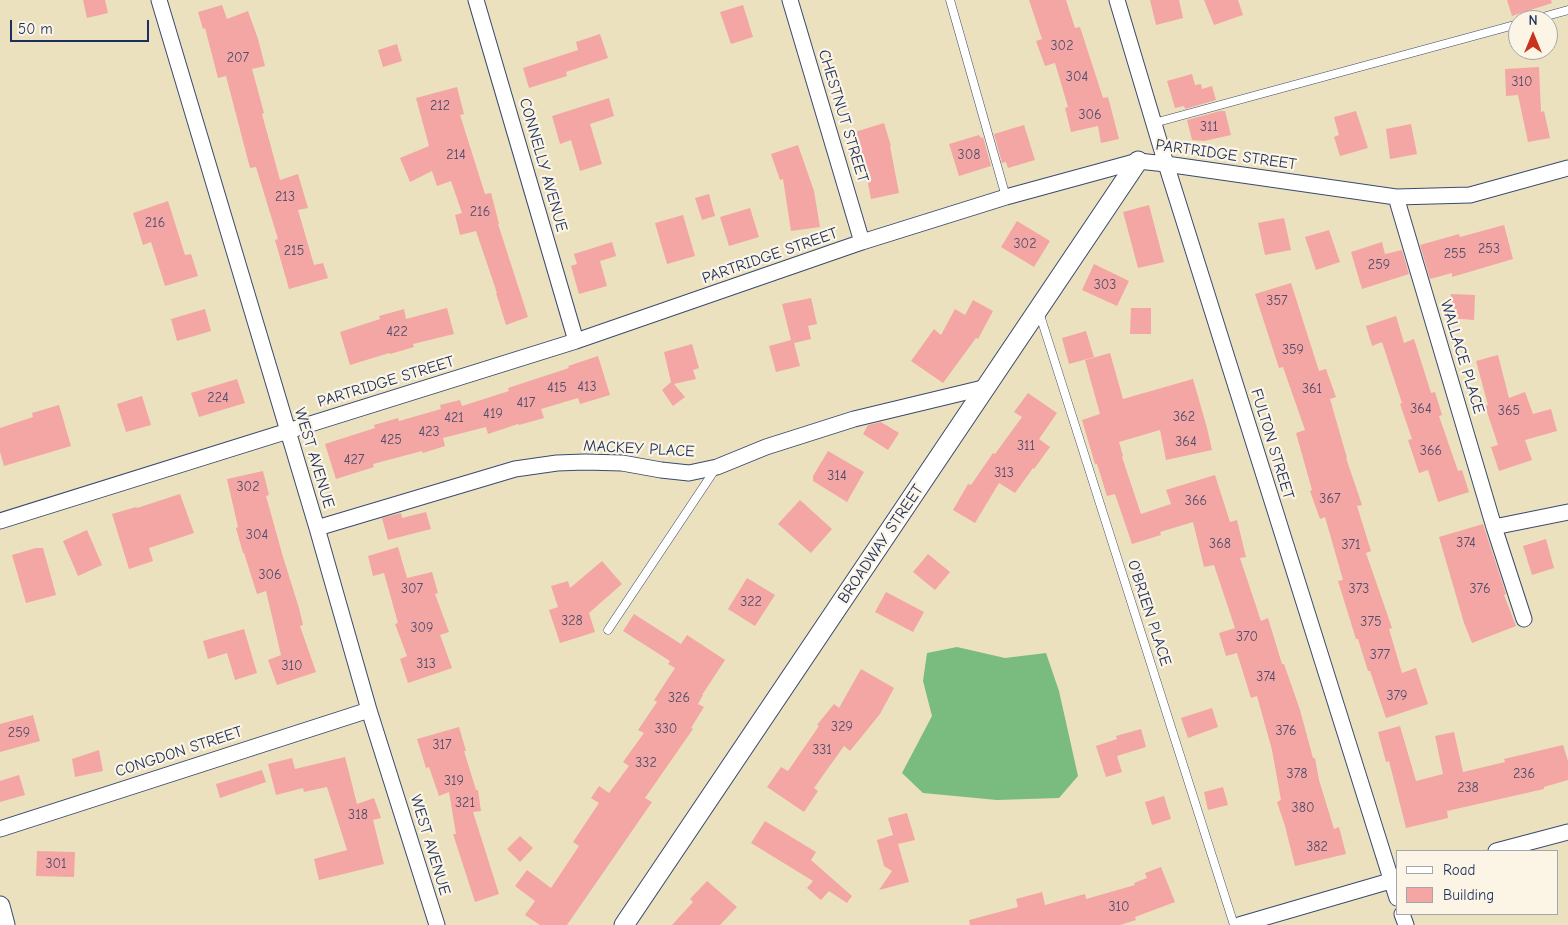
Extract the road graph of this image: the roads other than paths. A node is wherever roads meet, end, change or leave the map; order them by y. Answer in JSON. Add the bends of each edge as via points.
{"nodes":[{"id":1,"x":158,"y":0,"type":"edge"},
{"id":2,"x":476,"y":0,"type":"edge"},
{"id":3,"x":790,"y":0,"type":"edge"},
{"id":4,"x":950,"y":0,"type":"edge"},
{"id":5,"x":1116,"y":0,"type":"edge"},
{"id":6,"x":1508,"y":27,"type":"edge"},
{"id":7,"x":1154,"y":123,"type":"junction"},
{"id":8,"x":1138,"y":162,"type":"junction"},
{"id":9,"x":1166,"y":164,"type":"junction"},
{"id":10,"x":1568,"y":168,"type":"edge"},
{"id":11,"x":1006,"y":197,"type":"junction"},
{"id":12,"x":1396,"y":197,"type":"junction"},
{"id":13,"x":862,"y":242,"type":"junction"},
{"id":14,"x":1038,"y":310,"type":"junction"},
{"id":15,"x":576,"y":341,"type":"junction"},
{"id":16,"x":987,"y":387,"type":"junction"},
{"id":17,"x":287,"y":431,"type":"junction"},
{"id":18,"x":718,"y":466,"type":"junction"},
{"id":19,"x":1568,"y":512,"type":"edge"},
{"id":20,"x":0,"y":521,"type":"edge"},
{"id":21,"x":1494,"y":527,"type":"junction"},
{"id":22,"x":317,"y":528,"type":"junction"},
{"id":23,"x":1524,"y":619,"type":"dead end"},
{"id":24,"x":608,"y":630,"type":"dead end"},
{"id":25,"x":370,"y":710,"type":"junction"},
{"id":26,"x":0,"y":828,"type":"edge"},
{"id":27,"x":1568,"y":832,"type":"edge"},
{"id":28,"x":1500,"y":850,"type":"edge"},
{"id":29,"x":1394,"y":879,"type":"edge"},
{"id":30,"x":1396,"y":892,"type":"edge"},
{"id":31,"x":0,"y":906,"type":"edge"},
{"id":32,"x":5,"y":925,"type":"edge"},
{"id":33,"x":437,"y":925,"type":"edge"},
{"id":34,"x":624,"y":925,"type":"edge"},
{"id":35,"x":1234,"y":925,"type":"edge"},
{"id":36,"x":1239,"y":925,"type":"edge"}],
"edges":[{"from":1,"to":17,"type":"street","name":"WEST AVENUE"},
{"from":2,"to":15,"type":"street","name":"CONNELLY AVENUE"},
{"from":3,"to":13,"type":"street","name":"CHESTNUT STREET"},
{"from":4,"to":11,"type":"lane"},
{"from":5,"to":7,"type":"street","name":"FULTON STREET"},
{"from":6,"to":7,"type":"lane"},
{"from":7,"to":9,"type":"street","name":"FULTON STREET"},
{"from":8,"to":9,"type":"street","name":"PARTRIDGE STREET"},
{"from":8,"to":11,"type":"street","name":"PARTRIDGE STREET"},
{"from":8,"to":14,"type":"street","name":"BROADWAY STREET"},
{"from":9,"to":12,"type":"street","name":"PARTRIDGE STREET"},
{"from":9,"to":29,"type":"street","name":"FULTON STREET"},
{"from":10,"to":12,"type":"street","name":"PARTRIDGE STREET","via":[[1470,195]]},
{"from":11,"to":13,"type":"street","name":"PARTRIDGE STREET"},
{"from":12,"to":21,"type":"street","name":"WALLACE PLACE"},
{"from":13,"to":15,"type":"street","name":"PARTRIDGE STREET"},
{"from":14,"to":16,"type":"street","name":"BROADWAY STREET"},
{"from":14,"to":35,"type":"lane","name":"O'BRIEN PLACE"},
{"from":15,"to":17,"type":"street","name":"PARTRIDGE STREET"},
{"from":16,"to":18,"type":"street","name":"MACKEY PLACE","via":[[854,419]]},
{"from":16,"to":34,"type":"street","name":"BROADWAY STREET"},
{"from":17,"to":20,"type":"street","name":"PARTRIDGE STREET"},
{"from":17,"to":22,"type":"street","name":"WEST AVENUE"},
{"from":18,"to":22,"type":"street","name":"MACKEY PLACE","via":[[689,473],[622,463],[557,463],[515,469]]},
{"from":18,"to":24,"type":"lane"},
{"from":19,"to":21,"type":"street"},
{"from":21,"to":23,"type":"street","name":"WALLACE PLACE"},
{"from":22,"to":25,"type":"street","name":"WEST AVENUE"},
{"from":25,"to":26,"type":"street","name":"CONGDON STREET"},
{"from":25,"to":33,"type":"street","name":"WEST AVENUE"},
{"from":27,"to":28,"type":"street"},
{"from":29,"to":30,"type":"street","name":"FULTON STREET"},
{"from":29,"to":36,"type":"street"},
{"from":31,"to":32,"type":"street"}]}
